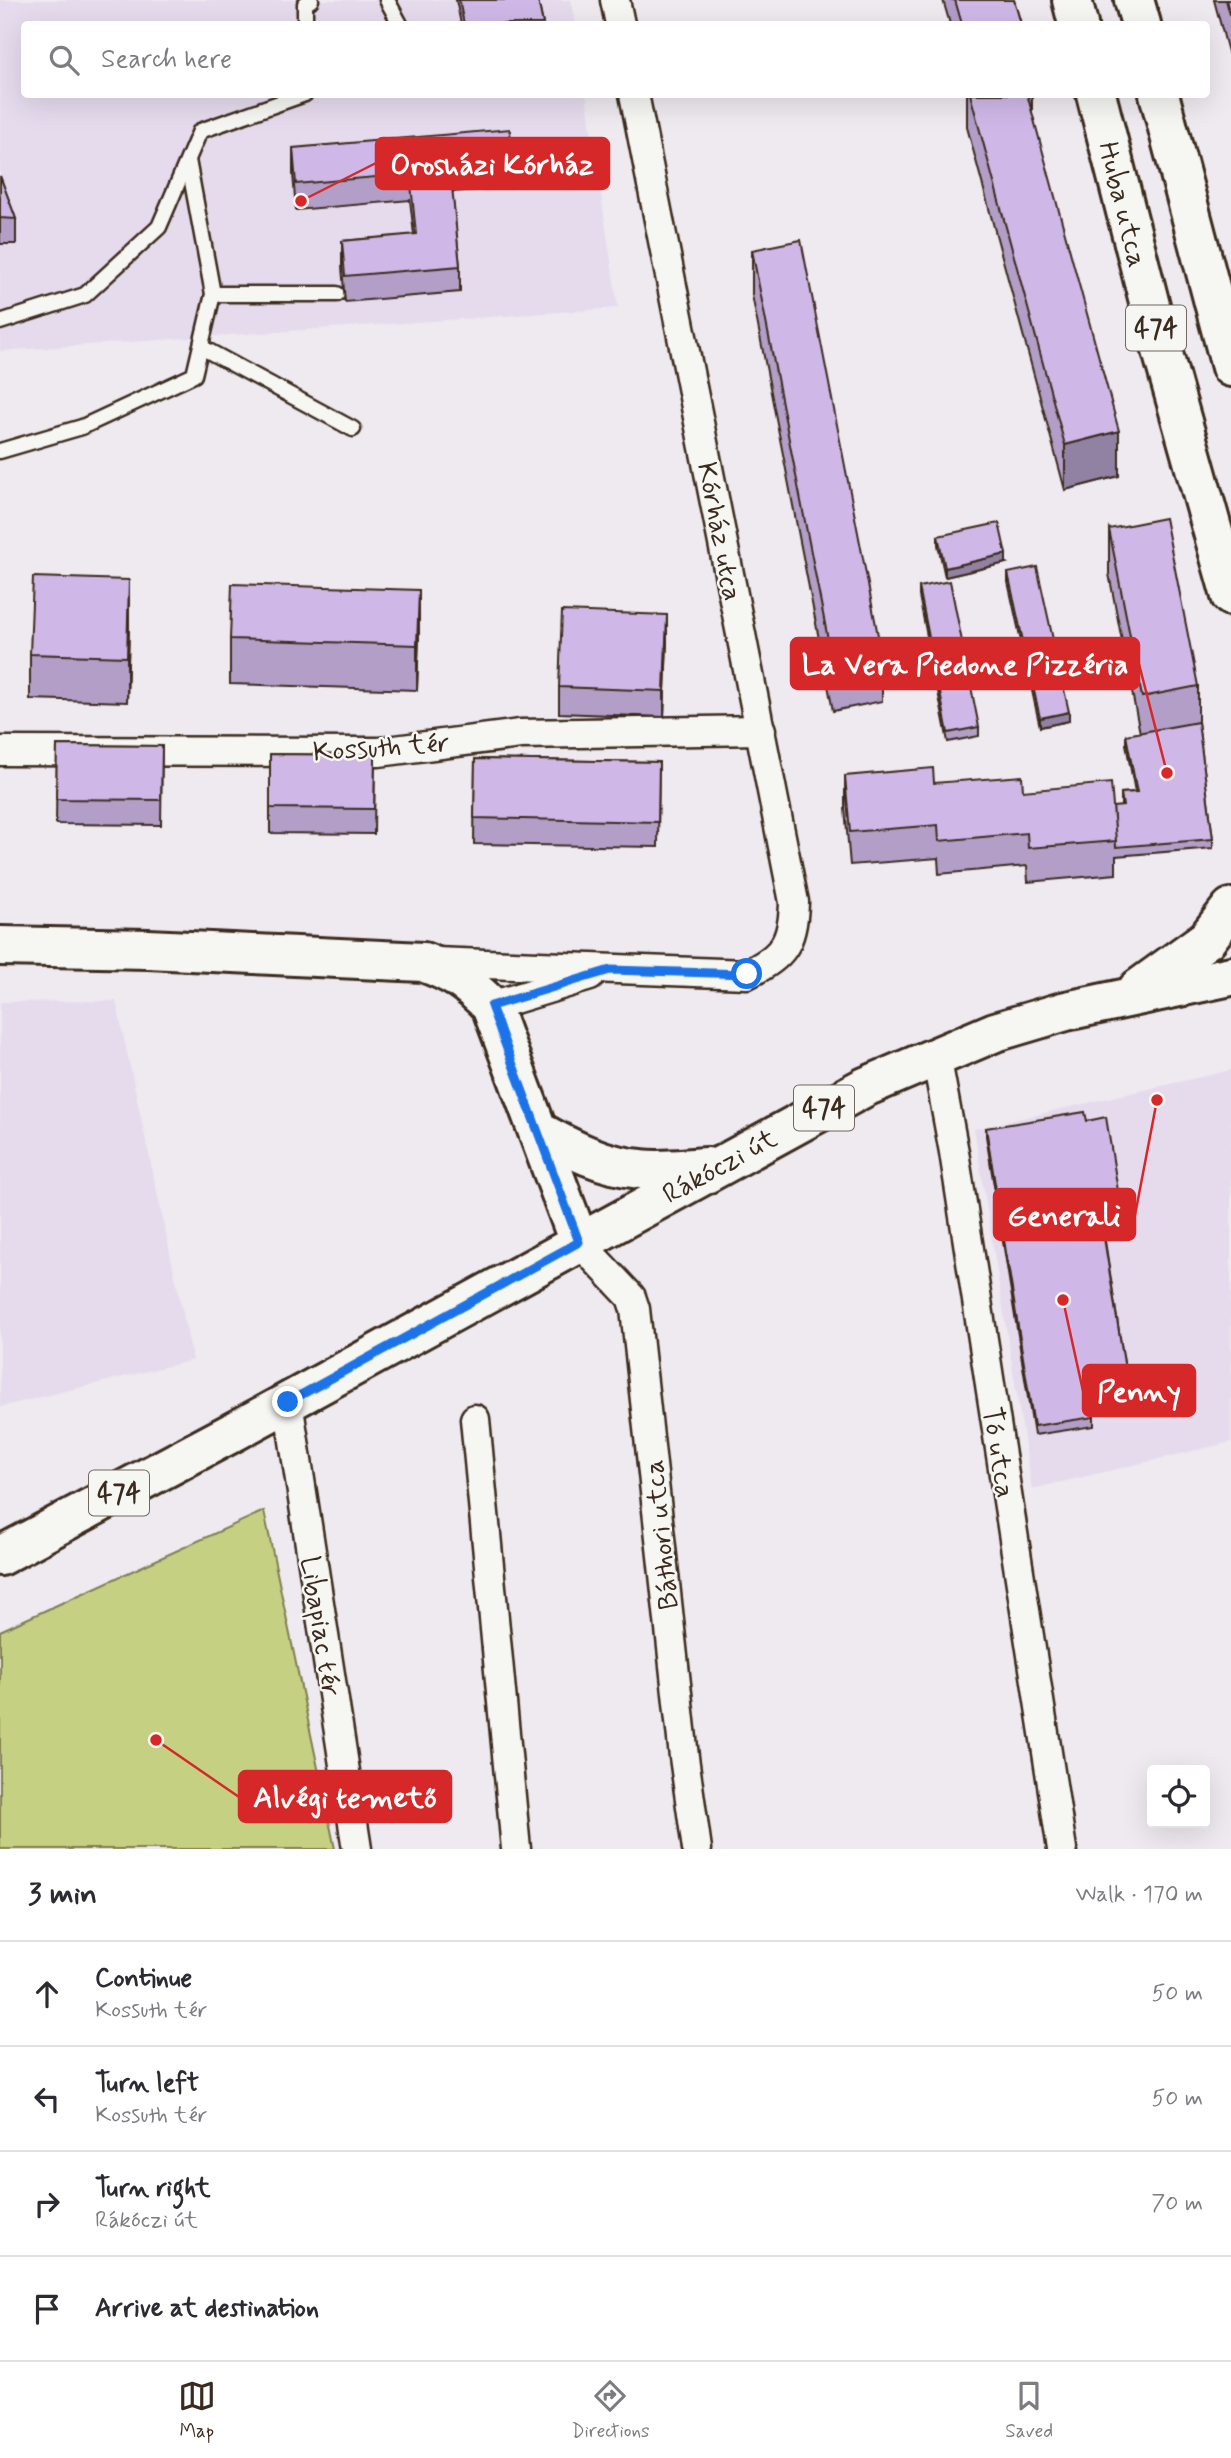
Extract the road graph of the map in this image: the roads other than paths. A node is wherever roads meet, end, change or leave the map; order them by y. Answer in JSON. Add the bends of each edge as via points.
{"nodes":[{"id":1,"x":311,"y":0,"type":"edge"},
{"id":2,"x":387,"y":0,"type":"edge"},
{"id":3,"x":615,"y":0,"type":"edge"},
{"id":4,"x":1072,"y":0,"type":"edge"},
{"id":5,"x":1134,"y":0,"type":"edge"},
{"id":6,"x":305,"y":21,"type":"edge"},
{"id":7,"x":398,"y":21,"type":"edge"},
{"id":8,"x":619,"y":21,"type":"edge"},
{"id":9,"x":1077,"y":21,"type":"edge"},
{"id":10,"x":1140,"y":21,"type":"edge"},
{"id":11,"x":294,"y":98,"type":"edge"},
{"id":12,"x":635,"y":98,"type":"edge"},
{"id":13,"x":1097,"y":98,"type":"edge"},
{"id":14,"x":1160,"y":98,"type":"edge"},
{"id":15,"x":188,"y":160,"type":"junction"},
{"id":16,"x":213,"y":294,"type":"junction"},
{"id":17,"x":337,"y":294,"type":"dead end"},
{"id":18,"x":0,"y":322,"type":"edge"},
{"id":19,"x":201,"y":347,"type":"junction"},
{"id":20,"x":1231,"y":367,"type":"edge"},
{"id":21,"x":353,"y":429,"type":"dead end"},
{"id":22,"x":0,"y":451,"type":"edge"},
{"id":23,"x":1231,"y":596,"type":"edge"},
{"id":24,"x":761,"y":730,"type":"junction"},
{"id":25,"x":0,"y":751,"type":"edge"},
{"id":26,"x":1231,"y":908,"type":"edge"},
{"id":27,"x":0,"y":946,"type":"edge"},
{"id":28,"x":423,"y":962,"type":"junction"},
{"id":29,"x":610,"y":970,"type":"junction"},
{"id":30,"x":1231,"y":976,"type":"edge"},
{"id":31,"x":1128,"y":997,"type":"junction"},
{"id":32,"x":491,"y":1006,"type":"junction"},
{"id":33,"x":936,"y":1055,"type":"junction"},
{"id":34,"x":538,"y":1131,"type":"junction"},
{"id":35,"x":716,"y":1167,"type":"junction"},
{"id":36,"x":579,"y":1242,"type":"junction"},
{"id":37,"x":288,"y":1402,"type":"junction"},
{"id":38,"x":475,"y":1419,"type":"dead end"},
{"id":39,"x":0,"y":1556,"type":"edge"},
{"id":40,"x":357,"y":1849,"type":"edge"},
{"id":41,"x":516,"y":1849,"type":"edge"},
{"id":42,"x":697,"y":1849,"type":"edge"},
{"id":43,"x":1062,"y":1849,"type":"edge"}],
"edges":[{"from":1,"to":6,"type":"lane","via":[[305,4]]},
{"from":2,"to":7,"type":"lane"},
{"from":3,"to":8,"type":"street"},
{"from":4,"to":9,"type":"main road"},
{"from":5,"to":10,"type":"main road"},
{"from":11,"to":15,"type":"lane","via":[[200,131]]},
{"from":12,"to":24,"type":"street","name":"Kórház utca"},
{"from":13,"to":23,"type":"main road","name":"Huba utca","number":"474"},
{"from":14,"to":20,"type":"main road","number":"474"},
{"from":15,"to":16,"type":"lane"},
{"from":15,"to":18,"type":"lane","via":[[159,227],[85,295]]},
{"from":16,"to":17,"type":"lane"},
{"from":16,"to":19,"type":"lane"},
{"from":19,"to":21,"type":"lane"},
{"from":19,"to":22,"type":"lane","via":[[194,375],[82,427]]},
{"from":24,"to":25,"type":"street","name":"Kossuth tér","via":[[520,734],[379,752]]},
{"from":24,"to":29,"type":"street","name":"Kórház utca","via":[[794,902],[785,944],[771,962],[747,974]]},
{"from":26,"to":31,"type":"main road","number":"474","via":[[1207,939]]},
{"from":27,"to":28,"type":"main road"},
{"from":28,"to":29,"type":"street"},
{"from":28,"to":32,"type":"main road","via":[[450,971]]},
{"from":29,"to":32,"type":"street"},
{"from":30,"to":31,"type":"main road","name":"Rákóczi út","number":"474"},
{"from":31,"to":33,"type":"main road","name":"Rákóczi út","number":"474","via":[[1006,1029]]},
{"from":32,"to":34,"type":"main road"},
{"from":33,"to":35,"type":"main road","name":"Rákóczi út","number":"474","via":[[865,1087]]},
{"from":33,"to":43,"type":"street","name":"Tó utca"},
{"from":34,"to":35,"type":"main road","via":[[600,1161],[641,1170]]},
{"from":34,"to":36,"type":"main road"},
{"from":35,"to":36,"type":"main road","name":"Rákóczi út","number":"474"},
{"from":36,"to":37,"type":"main road","name":"Rákóczi út","number":"474"},
{"from":36,"to":42,"type":"street","name":"Báthori utca","via":[[631,1297],[635,1308]]},
{"from":37,"to":39,"type":"main road","name":"Rákóczi út","number":"474"},
{"from":37,"to":40,"type":"street","name":"Libapiac tér"},
{"from":38,"to":41,"type":"street"}]}
